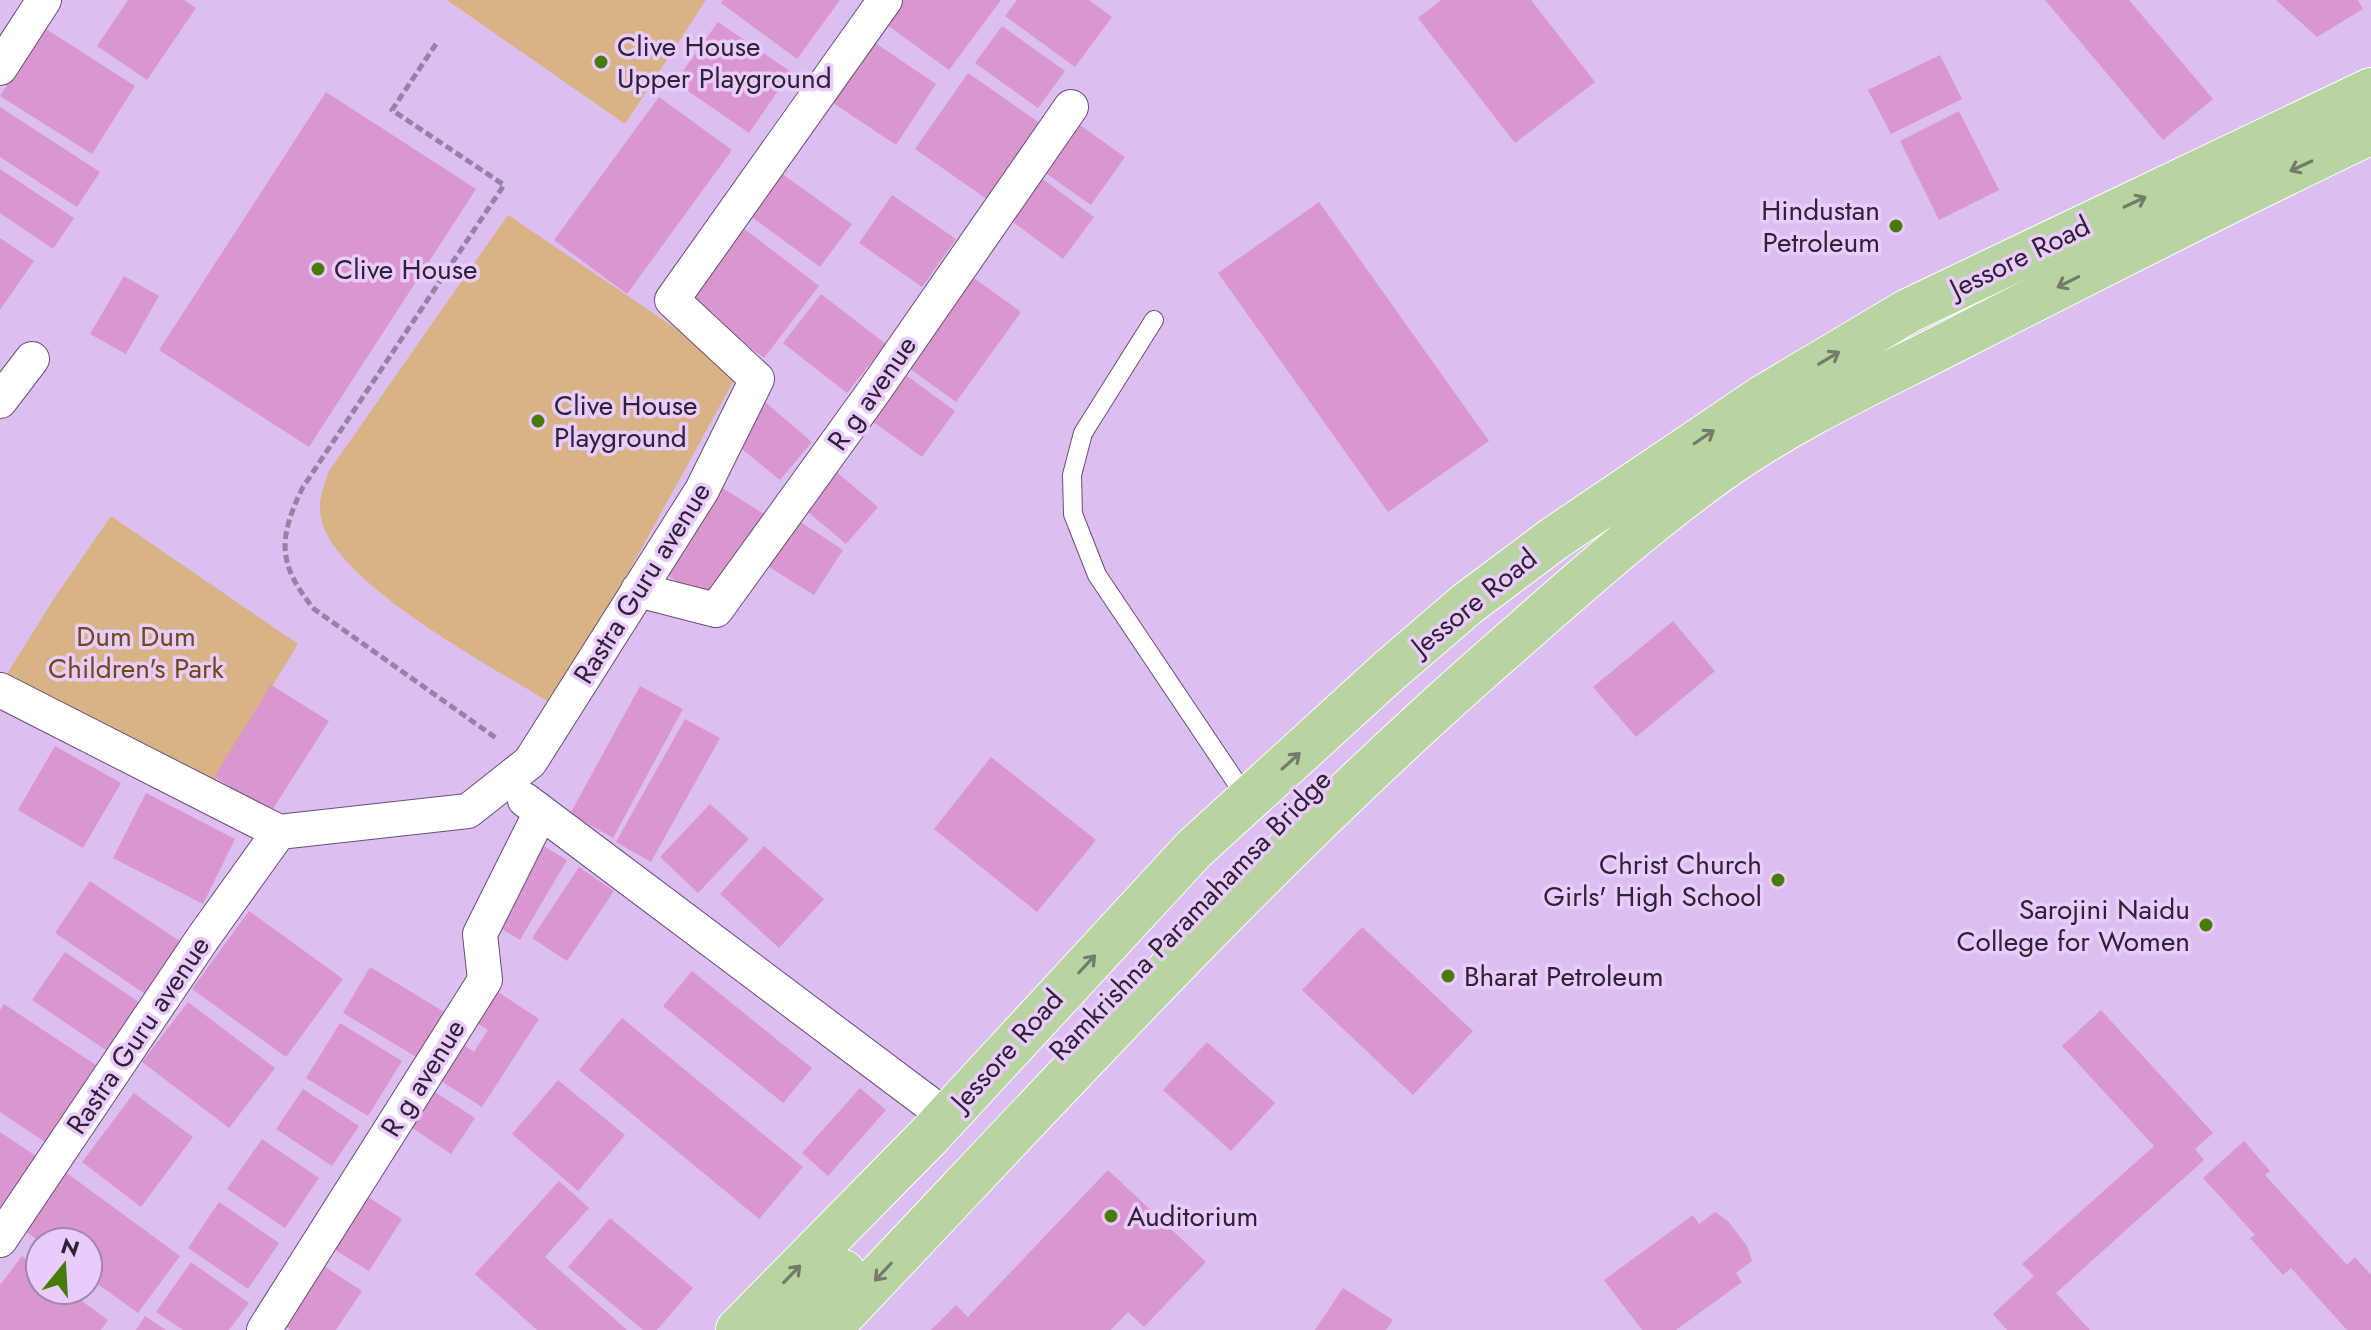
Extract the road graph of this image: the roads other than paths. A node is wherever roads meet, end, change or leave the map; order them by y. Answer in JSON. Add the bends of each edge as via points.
{"nodes":[{"id":1,"x":44,"y":0,"type":"edge"},
{"id":2,"x":885,"y":0,"type":"edge"},
{"id":3,"x":0,"y":68,"type":"edge"},
{"id":4,"x":2371,"y":90,"type":"edge"},
{"id":5,"x":1071,"y":107,"type":"dead end"},
{"id":6,"x":2371,"y":132,"type":"edge"},
{"id":7,"x":1154,"y":320,"type":"dead end"},
{"id":8,"x":32,"y":359,"type":"dead end"},
{"id":9,"x":0,"y":401,"type":"edge"},
{"id":10,"x":1773,"y":414,"type":"junction"},
{"id":11,"x":1647,"y":475,"type":"junction"},
{"id":12,"x":1683,"y":499,"type":"junction"},
{"id":13,"x":1616,"y":523,"type":"junction"},
{"id":14,"x":638,"y":590,"type":"junction"},
{"id":15,"x":0,"y":690,"type":"edge"},
{"id":16,"x":502,"y":783,"type":"junction"},
{"id":17,"x":1248,"y":800,"type":"junction"},
{"id":18,"x":541,"y":812,"type":"junction"},
{"id":19,"x":279,"y":832,"type":"junction"},
{"id":20,"x":947,"y":1117,"type":"junction"},
{"id":21,"x":0,"y":1240,"type":"edge"},
{"id":22,"x":264,"y":1330,"type":"edge"},
{"id":23,"x":738,"y":1330,"type":"edge"},
{"id":24,"x":786,"y":1330,"type":"edge"},
{"id":25,"x":828,"y":1330,"type":"edge"}],
"edges":[{"from":1,"to":3,"type":"street"},
{"from":2,"to":14,"type":"street","name":"Rastra Guru avenue","via":[[672,300],[757,379],[702,490]]},
{"from":10,"to":4,"type":"main road","name":"Jessore Road","one_way":true,"via":[[1908,311]]},
{"from":5,"to":14,"type":"street","name":"R g avenue","via":[[716,610]]},
{"from":6,"to":10,"type":"main road","name":"Jessore Road","one_way":true,"via":[[1822,405]]},
{"from":7,"to":17,"type":"lane","via":[[1083,433],[1072,475],[1073,514],[1097,575]]},
{"from":8,"to":9,"type":"street"},
{"from":11,"to":10,"type":"main road","name":"Jessore Road","one_way":true},
{"from":10,"to":12,"type":"main road"},
{"from":11,"to":13,"type":"main road"},
{"from":17,"to":11,"type":"main road","name":"Jessore Road","one_way":true,"via":[[1467,604]]},
{"from":12,"to":13,"type":"main road"},
{"from":12,"to":25,"type":"main road","name":"Jessore Road","one_way":true,"via":[[1578,583],[1352,786]]},
{"from":13,"to":24,"type":"main road","name":"Ramkrishna Paramahamsa Bridge","via":[[1351,747]]},
{"from":14,"to":16,"type":"street","name":"Rastra Guru avenue","via":[[530,762]]},
{"from":15,"to":19,"type":"street"},
{"from":16,"to":18,"type":"street"},
{"from":16,"to":19,"type":"street","name":"Rastra Guru avenue","via":[[468,811]]},
{"from":20,"to":17,"type":"main road","name":"Jessore Road","one_way":true,"via":[[1194,849]]},
{"from":18,"to":20,"type":"street"},
{"from":18,"to":22,"type":"street","name":"R g avenue","via":[[480,934],[485,980]]},
{"from":19,"to":21,"type":"street","name":"Rastra Guru avenue"},
{"from":23,"to":20,"type":"main road","name":"Jessore Road","one_way":true}]}
